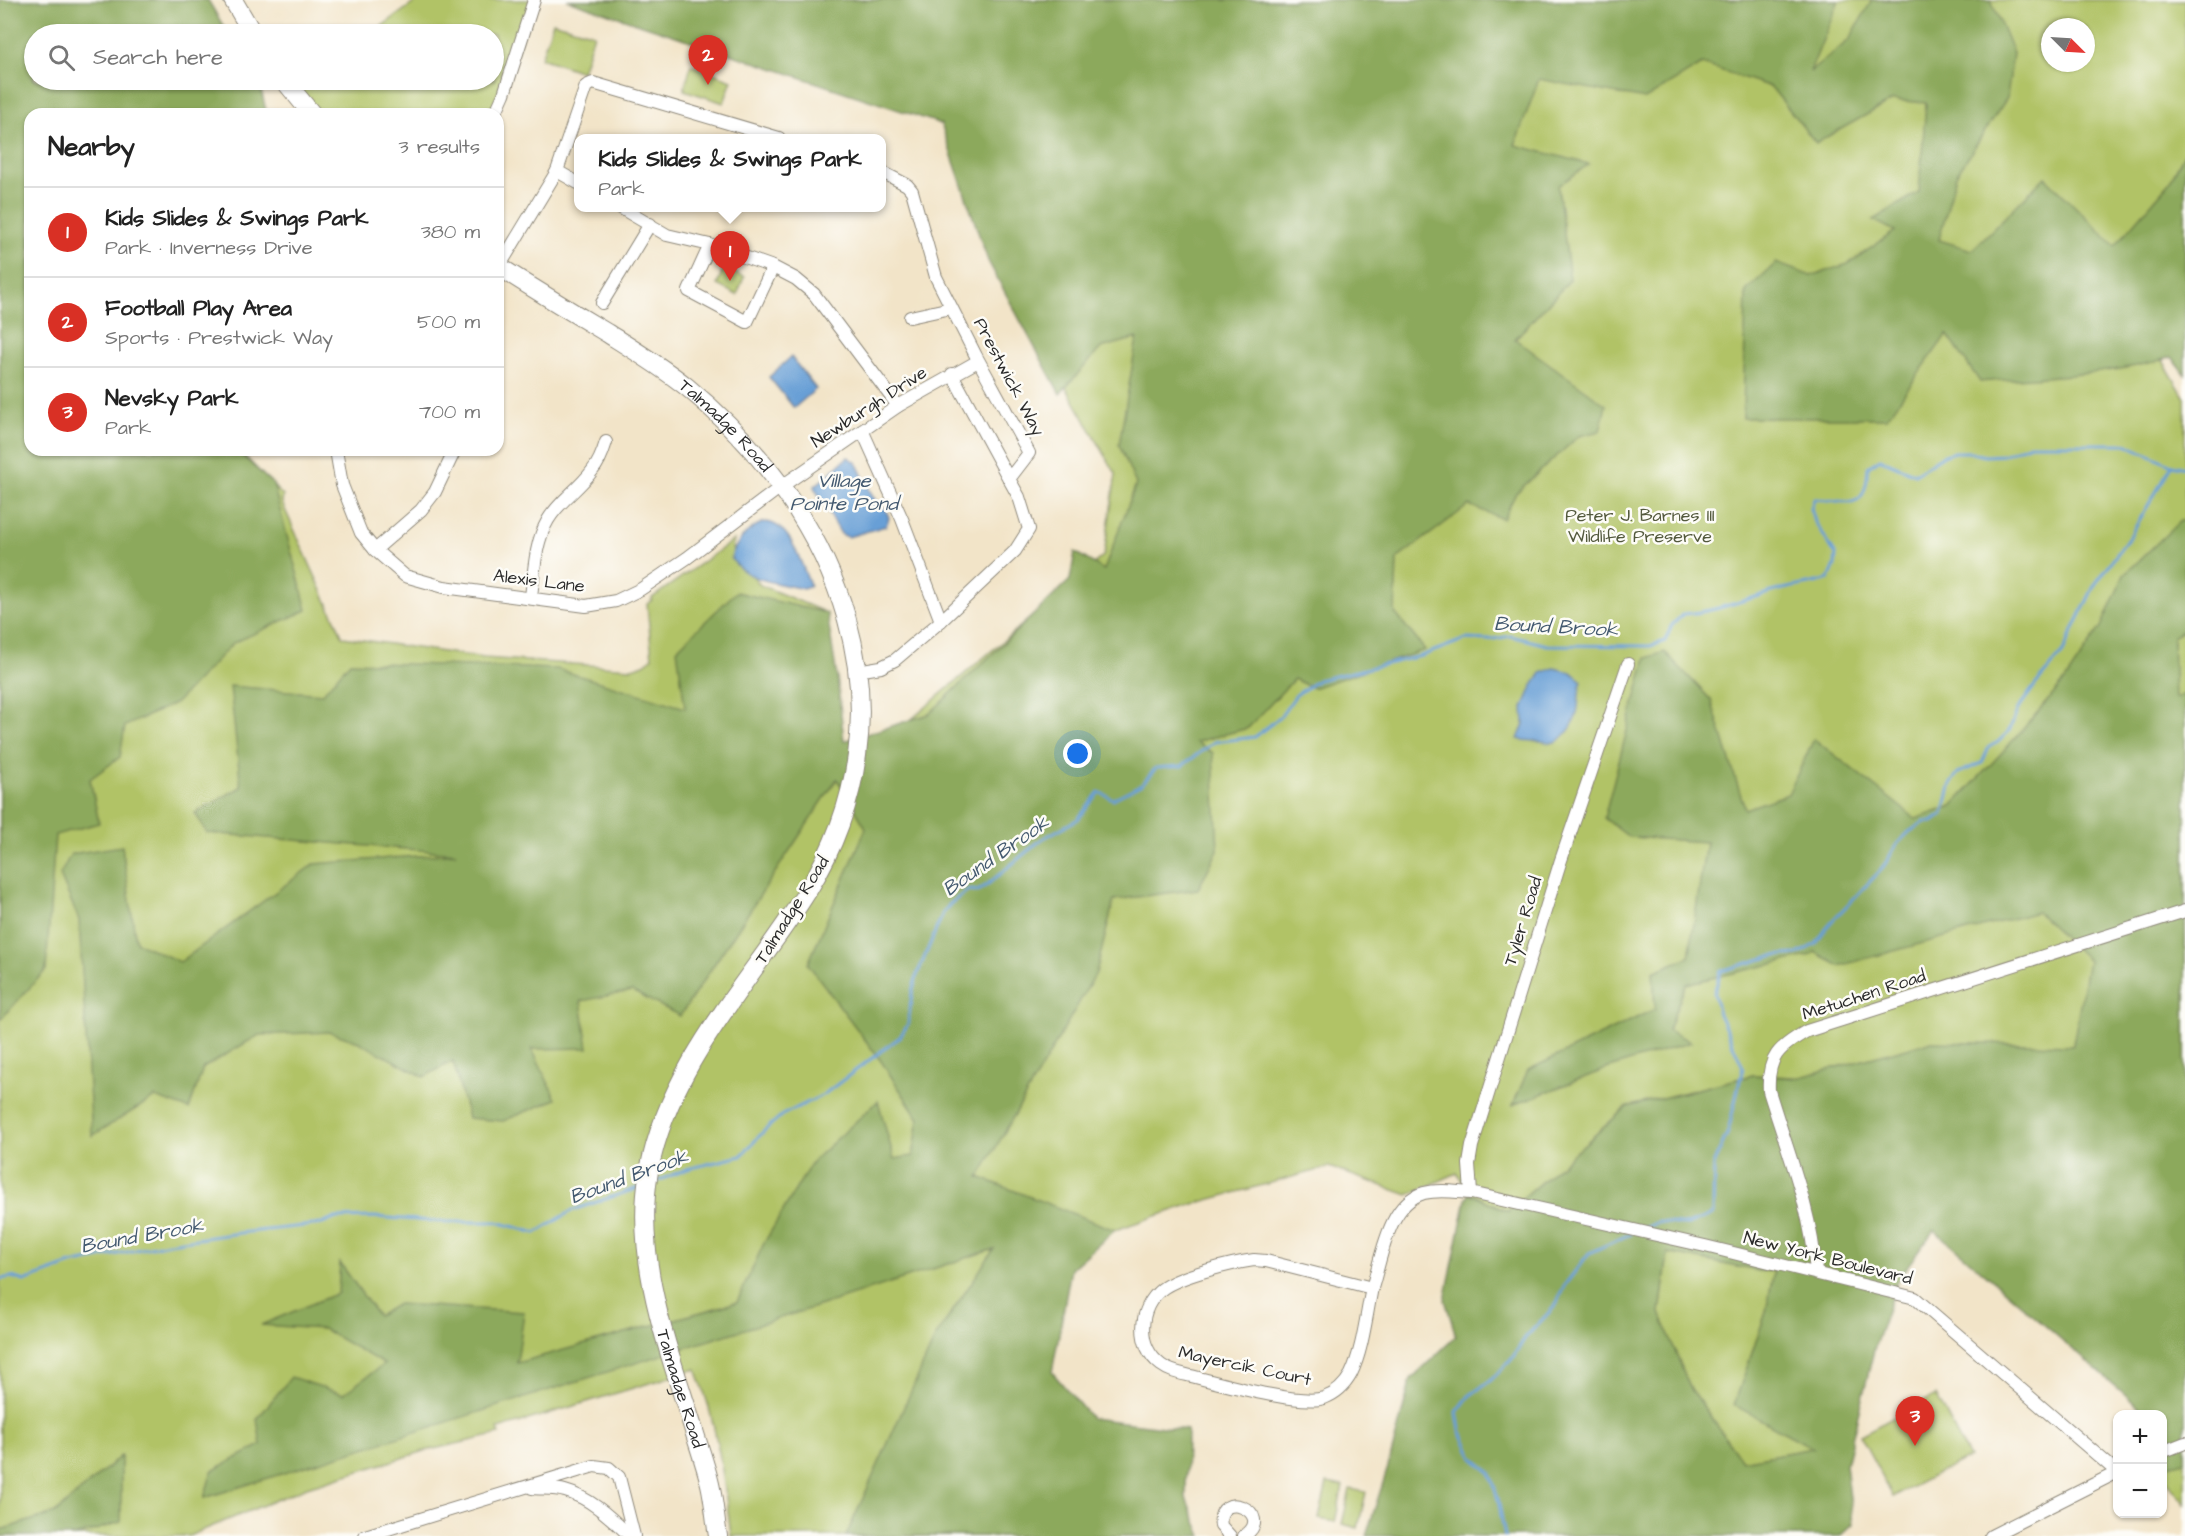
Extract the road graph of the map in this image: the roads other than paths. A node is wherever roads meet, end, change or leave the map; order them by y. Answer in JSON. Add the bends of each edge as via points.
{"nodes":[{"id":1,"x":233,"y":0,"type":"edge"},
{"id":2,"x":534,"y":0,"type":"edge"},
{"id":3,"x":247,"y":24,"type":"edge"},
{"id":4,"x":292,"y":90,"type":"edge"},
{"id":5,"x":307,"y":108,"type":"edge"},
{"id":6,"x":498,"y":108,"type":"edge"},
{"id":7,"x":766,"y":134,"type":"edge"},
{"id":8,"x":557,"y":171,"type":"junction"},
{"id":9,"x":886,"y":174,"type":"edge"},
{"id":10,"x":574,"y":180,"type":"edge"},
{"id":11,"x":630,"y":212,"type":"edge"},
{"id":12,"x":650,"y":224,"type":"junction"},
{"id":13,"x":710,"y":245,"type":"junction"},
{"id":14,"x":504,"y":256,"type":"edge"},
{"id":15,"x":773,"y":267,"type":"junction"},
{"id":16,"x":504,"y":270,"type":"edge"},
{"id":17,"x":602,"y":303,"type":"dead end"},
{"id":18,"x":951,"y":308,"type":"junction"},
{"id":19,"x":910,"y":317,"type":"dead end"},
{"id":20,"x":978,"y":361,"type":"junction"},
{"id":21,"x":952,"y":374,"type":"junction"},
{"id":22,"x":898,"y":406,"type":"junction"},
{"id":23,"x":863,"y":432,"type":"junction"},
{"id":24,"x":606,"y":442,"type":"dead end"},
{"id":25,"x":337,"y":456,"type":"edge"},
{"id":26,"x":452,"y":456,"type":"edge"},
{"id":27,"x":1009,"y":479,"type":"junction"},
{"id":28,"x":782,"y":486,"type":"junction"},
{"id":29,"x":375,"y":550,"type":"junction"},
{"id":30,"x":531,"y":597,"type":"junction"},
{"id":31,"x":941,"y":621,"type":"junction"},
{"id":32,"x":1628,"y":664,"type":"dead end"},
{"id":33,"x":857,"y":671,"type":"junction"},
{"id":34,"x":2185,"y":911,"type":"edge"},
{"id":35,"x":1472,"y":1193,"type":"junction"},
{"id":36,"x":1816,"y":1273,"type":"junction"},
{"id":37,"x":1372,"y":1288,"type":"junction"},
{"id":38,"x":2185,"y":1443,"type":"edge"},
{"id":39,"x":2167,"y":1450,"type":"edge"},
{"id":40,"x":2113,"y":1469,"type":"edge"},
{"id":41,"x":2113,"y":1474,"type":"edge"},
{"id":42,"x":525,"y":1487,"type":"junction"},
{"id":43,"x":365,"y":1536,"type":"edge"},
{"id":44,"x":632,"y":1536,"type":"edge"},
{"id":45,"x":718,"y":1536,"type":"edge"},
{"id":46,"x":1228,"y":1536,"type":"edge"},
{"id":47,"x":1244,"y":1536,"type":"edge"},
{"id":48,"x":1991,"y":1536,"type":"edge"}],
"edges":[{"from":1,"to":3,"type":"street"},
{"from":2,"to":6,"type":"street"},
{"from":4,"to":5,"type":"street"},
{"from":7,"to":8,"type":"street","via":[[593,82],[583,93]]},
{"from":8,"to":10,"type":"street"},
{"from":8,"to":14,"type":"street"},
{"from":9,"to":18,"type":"street","name":"Prestwick Way","via":[[912,191],[936,277]]},
{"from":11,"to":12,"type":"street"},
{"from":12,"to":13,"type":"street","via":[[667,235]]},
{"from":12,"to":17,"type":"street"},
{"from":13,"to":15,"type":"street"},
{"from":13,"to":15,"type":"street","via":[[689,291],[747,322]]},
{"from":15,"to":22,"type":"street","via":[[814,294]]},
{"from":16,"to":28,"type":"street","name":"Talmadge Road","via":[[685,385],[732,429]]},
{"from":18,"to":19,"type":"street"},
{"from":18,"to":20,"type":"street","name":"Prestwick Way"},
{"from":20,"to":21,"type":"street","name":"Newburgh Drive"},
{"from":20,"to":27,"type":"street","name":"Prestwick Way","via":[[1029,453]]},
{"from":21,"to":22,"type":"street","name":"Newburgh Drive"},
{"from":21,"to":27,"type":"street"},
{"from":22,"to":23,"type":"street","name":"Newburgh Drive"},
{"from":23,"to":28,"type":"street","name":"Newburgh Drive"},
{"from":23,"to":31,"type":"street"},
{"from":24,"to":30,"type":"street","via":[[592,471],[548,520],[537,551]]},
{"from":25,"to":29,"type":"street","name":"Alexis Lane","via":[[351,509],[361,533]]},
{"from":26,"to":29,"type":"street","via":[[435,492],[421,510]]},
{"from":27,"to":31,"type":"street","via":[[1029,529],[1015,551]]},
{"from":28,"to":30,"type":"street","name":"Alexis Lane","via":[[687,558],[616,601],[586,606]]},
{"from":28,"to":33,"type":"street","name":"Talmadge Road","via":[[829,567],[846,618]]},
{"from":29,"to":30,"type":"street","name":"Alexis Lane","via":[[405,576],[424,583]]},
{"from":31,"to":33,"type":"street","via":[[895,660]]},
{"from":32,"to":35,"type":"street","name":"Tyler Road","via":[[1560,863],[1472,1146]]},
{"from":33,"to":45,"type":"street","name":"Talmadge Road","via":[[861,727],[858,758],[827,857],[676,1090],[649,1172],[647,1258],[710,1485]]},
{"from":34,"to":36,"type":"street","name":"Metuchen Road","via":[[1807,1031],[1787,1042],[1768,1073],[1769,1091],[1808,1219]]},
{"from":35,"to":36,"type":"street","name":"New York Boulevard"},
{"from":35,"to":37,"type":"street","name":"Mayercik Court","via":[[1425,1193],[1401,1207],[1392,1222]]},
{"from":36,"to":40,"type":"street","name":"New York Boulevard","via":[[1915,1298]]},
{"from":37,"to":37,"type":"street","name":"Mayercik Court","via":[[1353,1370],[1342,1386],[1324,1398],[1300,1400],[1172,1371],[1161,1365],[1145,1345],[1142,1323],[1161,1290],[1233,1264],[1266,1261]]},
{"from":38,"to":39,"type":"street"},
{"from":41,"to":48,"type":"street"},
{"from":42,"to":43,"type":"street"},
{"from":42,"to":44,"type":"street","via":[[564,1491],[585,1499]]},
{"from":42,"to":44,"type":"street","via":[[594,1466],[609,1468],[619,1477]]},
{"from":46,"to":47,"type":"street","via":[[1221,1526],[1222,1516],[1228,1508],[1238,1505],[1248,1509],[1253,1518],[1251,1529]]}]}
